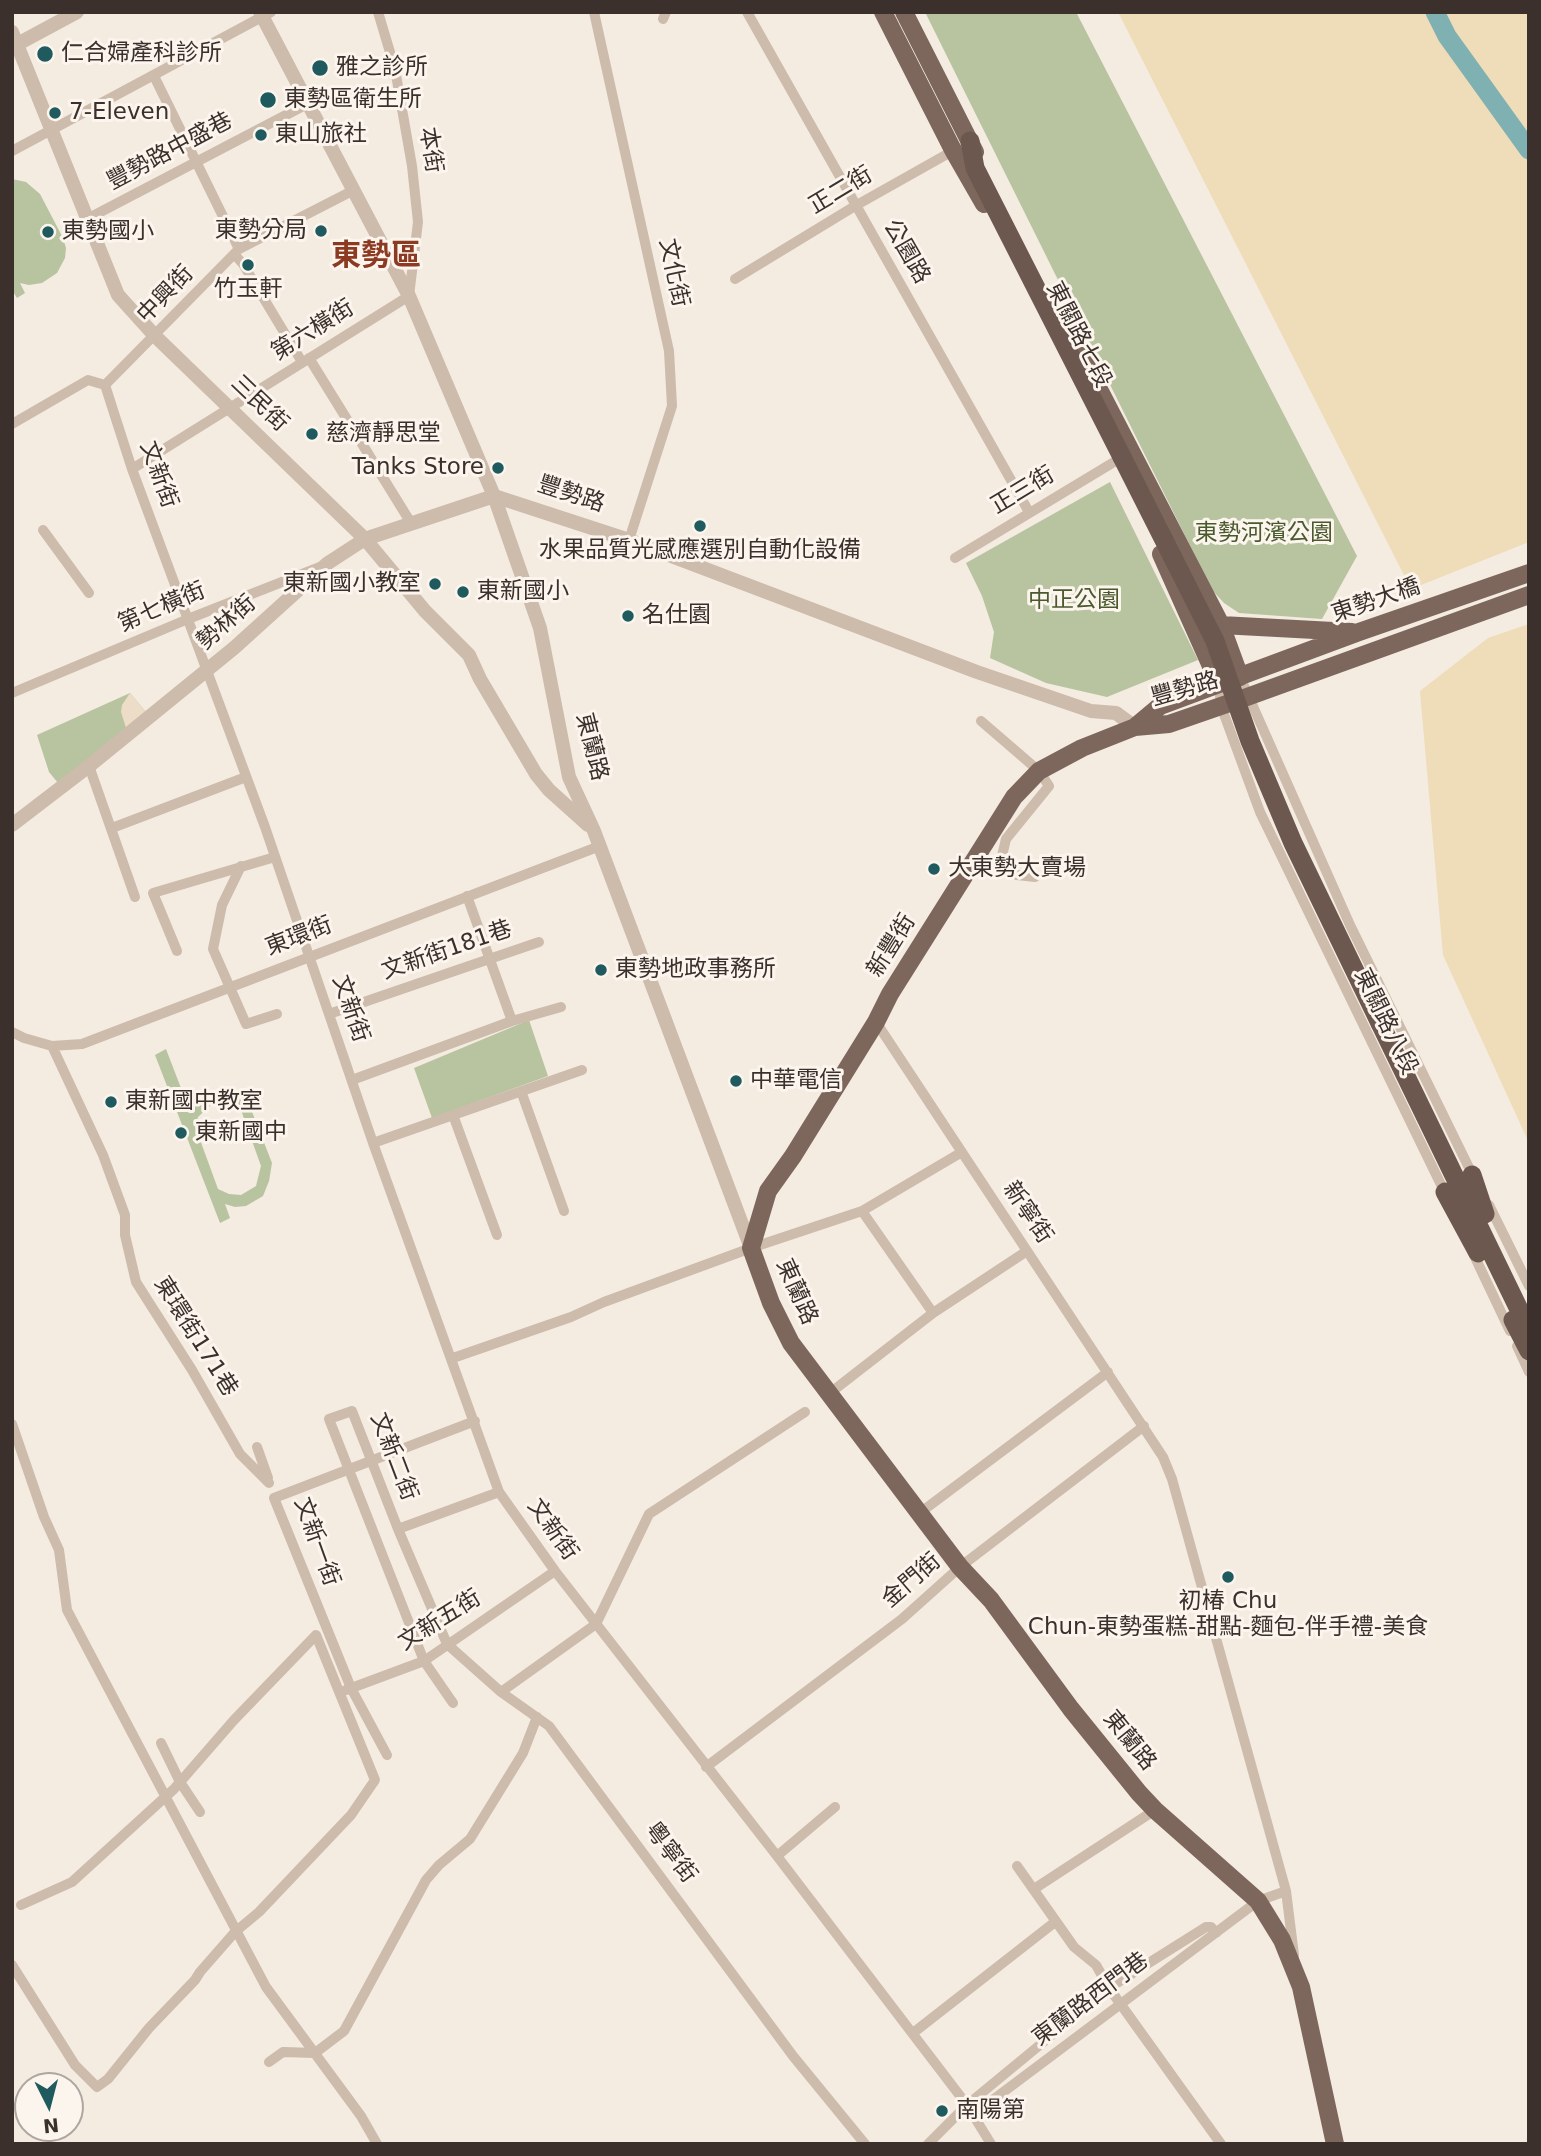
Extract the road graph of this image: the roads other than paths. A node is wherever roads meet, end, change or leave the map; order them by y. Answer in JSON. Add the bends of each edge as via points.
{"nodes":[{"id":1,"x":77,"y":12,"type":"edge"},
{"id":2,"x":378,"y":12,"type":"edge"},
{"id":3,"x":594,"y":12,"type":"edge"},
{"id":4,"x":747,"y":12,"type":"edge"},
{"id":5,"x":883,"y":12,"type":"edge"},
{"id":6,"x":904,"y":12,"type":"edge"},
{"id":7,"x":264,"y":14,"type":"edge"},
{"id":8,"x":14,"y":41,"type":"edge"},
{"id":9,"x":154,"y":76,"type":"junction"},
{"id":10,"x":309,"y":103,"type":"junction"},
{"id":11,"x":52,"y":130,"type":"junction"},
{"id":12,"x":961,"y":146,"type":"junction"},
{"id":13,"x":12,"y":151,"type":"edge"},
{"id":14,"x":197,"y":162,"type":"junction"},
{"id":15,"x":354,"y":190,"type":"junction"},
{"id":16,"x":855,"y":206,"type":"junction"},
{"id":17,"x":87,"y":219,"type":"junction"},
{"id":18,"x":236,"y":252,"type":"junction"},
{"id":19,"x":735,"y":279,"type":"dead end"},
{"id":20,"x":409,"y":296,"type":"junction"},
{"id":21,"x":155,"y":336,"type":"junction"},
{"id":22,"x":305,"y":360,"type":"junction"},
{"id":23,"x":105,"y":385,"type":"junction"},
{"id":24,"x":229,"y":407,"type":"junction"},
{"id":25,"x":12,"y":424,"type":"edge"},
{"id":26,"x":1118,"y":459,"type":"junction"},
{"id":27,"x":132,"y":468,"type":"junction"},
{"id":28,"x":494,"y":496,"type":"junction"},
{"id":29,"x":1029,"y":512,"type":"junction"},
{"id":30,"x":411,"y":523,"type":"junction"},
{"id":31,"x":43,"y":530,"type":"dead end"},
{"id":32,"x":365,"y":540,"type":"junction"},
{"id":33,"x":629,"y":540,"type":"junction"},
{"id":34,"x":955,"y":558,"type":"dead end"},
{"id":35,"x":1186,"y":558,"type":"junction"},
{"id":36,"x":328,"y":563,"type":"junction"},
{"id":37,"x":1167,"y":567,"type":"junction"},
{"id":38,"x":1529,"y":573,"type":"edge"},
{"id":39,"x":89,"y":593,"type":"dead end"},
{"id":40,"x":1529,"y":595,"type":"edge"},
{"id":41,"x":188,"y":619,"type":"junction"},
{"id":42,"x":1221,"y":625,"type":"junction"},
{"id":43,"x":1359,"y":632,"type":"junction"},
{"id":44,"x":206,"y":670,"type":"junction"},
{"id":45,"x":1240,"y":677,"type":"junction"},
{"id":46,"x":1219,"y":684,"type":"junction"},
{"id":47,"x":12,"y":693,"type":"edge"},
{"id":48,"x":1247,"y":698,"type":"junction"},
{"id":49,"x":1221,"y":706,"type":"junction"},
{"id":50,"x":981,"y":721,"type":"dead end"},
{"id":51,"x":1135,"y":727,"type":"junction"},
{"id":52,"x":89,"y":766,"type":"junction"},
{"id":53,"x":1039,"y":771,"type":"junction"},
{"id":54,"x":246,"y":777,"type":"junction"},
{"id":55,"x":12,"y":825,"type":"edge"},
{"id":56,"x":112,"y":828,"type":"junction"},
{"id":57,"x":594,"y":831,"type":"junction"},
{"id":58,"x":600,"y":846,"type":"junction"},
{"id":59,"x":275,"y":857,"type":"junction"},
{"id":60,"x":241,"y":866,"type":"junction"},
{"id":61,"x":1035,"y":877,"type":"dead end"},
{"id":62,"x":467,"y":896,"type":"junction"},
{"id":63,"x":135,"y":897,"type":"dead end"},
{"id":64,"x":539,"y":942,"type":"dead end"},
{"id":65,"x":177,"y":951,"type":"dead end"},
{"id":66,"x":310,"y":956,"type":"junction"},
{"id":67,"x":489,"y":958,"type":"junction"},
{"id":68,"x":229,"y":987,"type":"junction"},
{"id":69,"x":561,"y":1007,"type":"dead end"},
{"id":70,"x":277,"y":1014,"type":"dead end"},
{"id":71,"x":329,"y":1014,"type":"junction"},
{"id":72,"x":512,"y":1021,"type":"junction"},
{"id":73,"x":876,"y":1022,"type":"junction"},
{"id":74,"x":12,"y":1032,"type":"edge"},
{"id":75,"x":52,"y":1045,"type":"junction"},
{"id":76,"x":582,"y":1070,"type":"dead end"},
{"id":77,"x":352,"y":1080,"type":"junction"},
{"id":78,"x":521,"y":1091,"type":"junction"},
{"id":79,"x":453,"y":1115,"type":"junction"},
{"id":80,"x":373,"y":1143,"type":"junction"},
{"id":81,"x":962,"y":1152,"type":"junction"},
{"id":82,"x":1472,"y":1175,"type":"junction"},
{"id":83,"x":1445,"y":1192,"type":"junction"},
{"id":84,"x":564,"y":1210,"type":"dead end"},
{"id":85,"x":862,"y":1211,"type":"junction"},
{"id":86,"x":497,"y":1235,"type":"dead end"},
{"id":87,"x":751,"y":1248,"type":"junction"},
{"id":88,"x":1027,"y":1251,"type":"junction"},
{"id":89,"x":1529,"y":1286,"type":"edge"},
{"id":90,"x":1529,"y":1307,"type":"edge"},
{"id":91,"x":933,"y":1313,"type":"junction"},
{"id":92,"x":1529,"y":1330,"type":"edge"},
{"id":93,"x":1529,"y":1352,"type":"edge"},
{"id":94,"x":453,"y":1358,"type":"junction"},
{"id":95,"x":1108,"y":1372,"type":"junction"},
{"id":96,"x":1529,"y":1372,"type":"edge"},
{"id":97,"x":830,"y":1393,"type":"junction"},
{"id":98,"x":804,"y":1412,"type":"dead end"},
{"id":99,"x":475,"y":1421,"type":"junction"},
{"id":100,"x":12,"y":1424,"type":"edge"},
{"id":101,"x":1144,"y":1426,"type":"junction"},
{"id":102,"x":257,"y":1447,"type":"dead end"},
{"id":103,"x":372,"y":1461,"type":"junction"},
{"id":104,"x":348,"y":1469,"type":"junction"},
{"id":105,"x":269,"y":1483,"type":"junction"},
{"id":106,"x":499,"y":1492,"type":"junction"},
{"id":107,"x":274,"y":1498,"type":"junction"},
{"id":108,"x":921,"y":1512,"type":"junction"},
{"id":109,"x":398,"y":1529,"type":"junction"},
{"id":110,"x":960,"y":1567,"type":"junction"},
{"id":111,"x":555,"y":1571,"type":"junction"},
{"id":112,"x":596,"y":1625,"type":"junction"},
{"id":113,"x":447,"y":1644,"type":"junction"},
{"id":114,"x":424,"y":1661,"type":"junction"},
{"id":115,"x":346,"y":1690,"type":"junction"},
{"id":116,"x":501,"y":1692,"type":"junction"},
{"id":117,"x":453,"y":1703,"type":"dead end"},
{"id":118,"x":537,"y":1717,"type":"junction"},
{"id":119,"x":161,"y":1743,"type":"dead end"},
{"id":120,"x":387,"y":1755,"type":"dead end"},
{"id":121,"x":706,"y":1767,"type":"junction"},
{"id":122,"x":180,"y":1782,"type":"junction"},
{"id":123,"x":164,"y":1798,"type":"junction"},
{"id":124,"x":835,"y":1807,"type":"dead end"},
{"id":125,"x":1155,"y":1810,"type":"junction"},
{"id":126,"x":200,"y":1812,"type":"dead end"},
{"id":127,"x":777,"y":1856,"type":"junction"},
{"id":128,"x":1017,"y":1866,"type":"dead end"},
{"id":129,"x":1034,"y":1889,"type":"junction"},
{"id":130,"x":1286,"y":1891,"type":"junction"},
{"id":131,"x":1258,"y":1901,"type":"junction"},
{"id":132,"x":21,"y":1905,"type":"dead end"},
{"id":133,"x":1055,"y":1922,"type":"junction"},
{"id":134,"x":235,"y":1932,"type":"junction"},
{"id":135,"x":1216,"y":1933,"type":"junction"},
{"id":136,"x":12,"y":1965,"type":"edge"},
{"id":137,"x":1296,"y":1972,"type":"junction"},
{"id":138,"x":1109,"y":1989,"type":"junction"},
{"id":139,"x":1121,"y":2004,"type":"junction"},
{"id":140,"x":913,"y":2033,"type":"junction"},
{"id":141,"x":315,"y":2053,"type":"junction"},
{"id":142,"x":269,"y":2063,"type":"dead end"},
{"id":143,"x":967,"y":2105,"type":"junction"},
{"id":144,"x":377,"y":2144,"type":"edge"},
{"id":145,"x":864,"y":2144,"type":"edge"},
{"id":146,"x":928,"y":2144,"type":"edge"},
{"id":147,"x":991,"y":2144,"type":"edge"},
{"id":148,"x":1221,"y":2144,"type":"edge"},
{"id":149,"x":1335,"y":2144,"type":"edge"}],
"edges":[{"from":1,"to":8,"type":"street"},
{"from":2,"to":20,"type":"street","name":"本街","via":[[395,69],[412,166],[418,222]]},
{"from":3,"to":33,"type":"street","name":"文化街","via":[[669,351],[672,406]]},
{"from":4,"to":16,"type":"street","name":"公園路"},
{"from":5,"to":12,"type":"main road","name":"東關路七段"},
{"from":6,"to":12,"type":"main road","name":"東關路七段"},
{"from":7,"to":9,"type":"street"},
{"from":7,"to":10,"type":"street"},
{"from":8,"to":11,"type":"street","name":"三民街"},
{"from":9,"to":11,"type":"street"},
{"from":9,"to":14,"type":"street"},
{"from":10,"to":14,"type":"street","name":"豐勢路中盛巷"},
{"from":10,"to":15,"type":"street"},
{"from":11,"to":13,"type":"street"},
{"from":11,"to":17,"type":"street","name":"三民街"},
{"from":12,"to":16,"type":"street","name":"正二街"},
{"from":12,"to":26,"type":"highway"},
{"from":12,"to":26,"type":"main road","name":"東關路七段","via":[[1013,261]]},
{"from":12,"to":35,"type":"main road","name":"東關路七段"},
{"from":14,"to":17,"type":"street","name":"豐勢路中盛巷"},
{"from":14,"to":18,"type":"street"},
{"from":15,"to":18,"type":"street","name":"中興街"},
{"from":15,"to":20,"type":"street"},
{"from":16,"to":19,"type":"street","name":"正二街"},
{"from":16,"to":29,"type":"street","name":"公園路"},
{"from":17,"to":21,"type":"street","name":"三民街","via":[[118,295]]},
{"from":18,"to":21,"type":"street","name":"中興街"},
{"from":18,"to":22,"type":"street"},
{"from":20,"to":22,"type":"street","name":"第六橫街"},
{"from":20,"to":28,"type":"street"},
{"from":21,"to":23,"type":"street","name":"中興街"},
{"from":21,"to":24,"type":"street","name":"三民街"},
{"from":22,"to":24,"type":"street","name":"第六橫街"},
{"from":22,"to":30,"type":"street"},
{"from":23,"to":25,"type":"street","via":[[88,380]]},
{"from":23,"to":27,"type":"street","name":"文新街"},
{"from":24,"to":27,"type":"street","name":"第六橫街"},
{"from":24,"to":32,"type":"street","name":"三民街"},
{"from":26,"to":29,"type":"street","name":"正三街"},
{"from":26,"to":37,"type":"main road","name":"東關路七段"},
{"from":26,"to":92,"type":"highway","bridge":true,"via":[[1214,641],[1293,843]]},
{"from":27,"to":41,"type":"street","name":"文新街"},
{"from":28,"to":30,"type":"street","name":"勢林街"},
{"from":28,"to":33,"type":"street","name":"豐勢路"},
{"from":28,"to":57,"type":"street","name":"東蘭路","via":[[540,628],[569,777]]},
{"from":29,"to":34,"type":"street","name":"正三街"},
{"from":30,"to":32,"type":"street","name":"勢林街"},
{"from":31,"to":39,"type":"street"},
{"from":32,"to":36,"type":"street","name":"勢林街"},
{"from":32,"to":57,"type":"street","name":"三民街","via":[[469,655],[537,775]]},
{"from":33,"to":51,"type":"street","name":"豐勢路","via":[[977,671],[1091,711],[1116,713]]},
{"from":35,"to":37,"type":"main road"},
{"from":35,"to":42,"type":"main road","name":"東關路七段"},
{"from":36,"to":41,"type":"street","name":"第七橫街"},
{"from":36,"to":44,"type":"street","name":"勢林街"},
{"from":37,"to":46,"type":"main road","name":"東關路七段"},
{"from":38,"to":43,"type":"main road","name":"東勢大橋"},
{"from":40,"to":48,"type":"main road","name":"東勢大橋"},
{"from":41,"to":44,"type":"street","name":"文新街"},
{"from":41,"to":47,"type":"street","name":"第七橫街"},
{"from":42,"to":43,"type":"main road"},
{"from":42,"to":45,"type":"main road","name":"東關路七段"},
{"from":43,"to":45,"type":"main road","name":"東勢大橋"},
{"from":44,"to":52,"type":"street","name":"勢林街"},
{"from":44,"to":54,"type":"street","name":"文新街"},
{"from":45,"to":46,"type":"main road","name":"豐勢路"},
{"from":45,"to":48,"type":"street","name":"東關路八段"},
{"from":46,"to":49,"type":"street","name":"東關路八段"},
{"from":46,"to":51,"type":"main road","name":"豐勢路","via":[[1160,706]]},
{"from":48,"to":49,"type":"main road","name":"豐勢路"},
{"from":48,"to":82,"type":"street","name":"東關路八段","via":[[1350,925]]},
{"from":49,"to":51,"type":"main road","name":"豐勢路","via":[[1169,724]]},
{"from":49,"to":83,"type":"street","name":"東關路八段","via":[[1260,812]]},
{"from":50,"to":53,"type":"street"},
{"from":51,"to":53,"type":"main road","name":"新豐街"},
{"from":52,"to":55,"type":"street","name":"勢林街"},
{"from":52,"to":56,"type":"street"},
{"from":53,"to":61,"type":"street","via":[[1049,786],[1006,839],[1002,856],[1006,869]]},
{"from":53,"to":73,"type":"main road","name":"新豐街","via":[[1014,797]]},
{"from":54,"to":56,"type":"street"},
{"from":54,"to":59,"type":"street","name":"文新街"},
{"from":56,"to":63,"type":"street"},
{"from":57,"to":58,"type":"street","name":"東蘭路"},
{"from":58,"to":62,"type":"street","name":"東環街"},
{"from":58,"to":87,"type":"street","name":"東蘭路"},
{"from":59,"to":60,"type":"street"},
{"from":59,"to":66,"type":"street","name":"文新街"},
{"from":60,"to":65,"type":"street","via":[[153,893]]},
{"from":60,"to":68,"type":"street","via":[[222,905],[214,949]]},
{"from":62,"to":66,"type":"street","name":"東環街"},
{"from":62,"to":67,"type":"street"},
{"from":64,"to":67,"type":"street","name":"文新街181巷"},
{"from":66,"to":68,"type":"street","name":"東環街"},
{"from":66,"to":71,"type":"street","name":"文新街"},
{"from":67,"to":71,"type":"street","name":"文新街181巷"},
{"from":67,"to":72,"type":"street"},
{"from":68,"to":70,"type":"street","via":[[246,1024]]},
{"from":68,"to":75,"type":"street","name":"東環街","via":[[82,1044]]},
{"from":69,"to":72,"type":"street"},
{"from":71,"to":77,"type":"street","name":"文新街"},
{"from":72,"to":77,"type":"street"},
{"from":73,"to":81,"type":"street","name":"新寧街"},
{"from":73,"to":87,"type":"main road","name":"新豐街","via":[[768,1191]]},
{"from":74,"to":75,"type":"street","name":"東環街"},
{"from":75,"to":105,"type":"street","name":"東環街171巷","via":[[121,1203],[136,1282],[240,1454]]},
{"from":76,"to":78,"type":"street"},
{"from":77,"to":80,"type":"street","name":"文新街"},
{"from":78,"to":79,"type":"street"},
{"from":78,"to":84,"type":"street"},
{"from":79,"to":80,"type":"street"},
{"from":79,"to":86,"type":"street"},
{"from":80,"to":94,"type":"street","name":"文新街"},
{"from":81,"to":85,"type":"street"},
{"from":81,"to":88,"type":"street","name":"新寧街"},
{"from":82,"to":89,"type":"street","name":"東關路八段"},
{"from":82,"to":90,"type":"highway","via":[[1480,1205]]},
{"from":83,"to":93,"type":"highway"},
{"from":83,"to":96,"type":"street","name":"東關路八段"},
{"from":85,"to":87,"type":"street"},
{"from":85,"to":91,"type":"street"},
{"from":87,"to":94,"type":"street"},
{"from":87,"to":97,"type":"main road","name":"東蘭路","via":[[791,1343]]},
{"from":88,"to":91,"type":"street"},
{"from":88,"to":95,"type":"street","name":"新寧街"},
{"from":91,"to":97,"type":"street"},
{"from":94,"to":99,"type":"street","name":"文新街"},
{"from":95,"to":101,"type":"street","name":"新寧街"},
{"from":95,"to":108,"type":"street"},
{"from":97,"to":108,"type":"main road","name":"東蘭路"},
{"from":98,"to":112,"type":"street","via":[[649,1514]]},
{"from":99,"to":103,"type":"street","name":"文新一街"},
{"from":99,"to":106,"type":"street","name":"文新街"},
{"from":100,"to":123,"type":"street","via":[[59,1550],[66,1610]]},
{"from":101,"to":110,"type":"street","name":"金門街"},
{"from":101,"to":130,"type":"street","name":"東蘭路","via":[[1172,1479]]},
{"from":102,"to":105,"type":"street"},
{"from":103,"to":104,"type":"street","name":"文新一街"},
{"from":103,"to":104,"type":"street","name":"文新二街","via":[[352,1412],[330,1419]]},
{"from":103,"to":109,"type":"street","name":"文新二街"},
{"from":104,"to":107,"type":"street","name":"文新一街"},
{"from":104,"to":114,"type":"street","name":"文新二街"},
{"from":105,"to":107,"type":"street"},
{"from":106,"to":109,"type":"street"},
{"from":106,"to":111,"type":"street","name":"文新街"},
{"from":107,"to":115,"type":"street","name":"文新一街"},
{"from":108,"to":110,"type":"main road","name":"東蘭路"},
{"from":109,"to":113,"type":"street","name":"文新二街"},
{"from":110,"to":121,"type":"street","name":"金門街","via":[[902,1619]]},
{"from":110,"to":125,"type":"main road","name":"東蘭路","via":[[991,1600],[1071,1710]]},
{"from":111,"to":112,"type":"street","name":"文新街"},
{"from":111,"to":113,"type":"street","name":"文新五街"},
{"from":112,"to":116,"type":"street"},
{"from":112,"to":121,"type":"street"},
{"from":113,"to":114,"type":"street","name":"文新五街"},
{"from":113,"to":116,"type":"street","name":"文新二街"},
{"from":114,"to":115,"type":"street","name":"文新五街"},
{"from":114,"to":117,"type":"street","name":"文新二街"},
{"from":115,"to":120,"type":"street","name":"文新一街"},
{"from":115,"to":122,"type":"street","via":[[316,1635]]},
{"from":115,"to":134,"type":"street","via":[[374,1780],[351,1815]]},
{"from":116,"to":118,"type":"street","name":"粵寧街"},
{"from":118,"to":141,"type":"street","via":[[523,1753],[470,1839],[426,1880],[344,2031]]},
{"from":118,"to":145,"type":"street","name":"粵寧街","via":[[549,1726],[793,2056]]},
{"from":119,"to":122,"type":"street"},
{"from":121,"to":127,"type":"street"},
{"from":122,"to":123,"type":"street"},
{"from":122,"to":126,"type":"street"},
{"from":123,"to":132,"type":"street","via":[[72,1882]]},
{"from":123,"to":134,"type":"street"},
{"from":124,"to":127,"type":"street"},
{"from":125,"to":129,"type":"street"},
{"from":125,"to":131,"type":"main road","name":"東蘭路"},
{"from":127,"to":140,"type":"street"},
{"from":128,"to":129,"type":"street"},
{"from":129,"to":133,"type":"street"},
{"from":130,"to":131,"type":"street","name":"東蘭路西門巷"},
{"from":130,"to":137,"type":"street","name":"東蘭路"},
{"from":131,"to":135,"type":"street","name":"東蘭路西門巷"},
{"from":131,"to":137,"type":"main road","name":"東蘭路"},
{"from":133,"to":138,"type":"street","via":[[1074,1947],[1096,1965]]},
{"from":133,"to":140,"type":"street"},
{"from":134,"to":136,"type":"street","via":[[97,2087],[75,2065]]},
{"from":134,"to":141,"type":"street","via":[[266,1987]]},
{"from":135,"to":138,"type":"street","via":[[1206,1927]]},
{"from":135,"to":139,"type":"street","name":"東蘭路西門巷"},
{"from":137,"to":149,"type":"main road","name":"東蘭路"},
{"from":138,"to":139,"type":"street"},
{"from":138,"to":143,"type":"street"},
{"from":139,"to":143,"type":"street","name":"東蘭路西門巷","via":[[986,2105]]},
{"from":139,"to":148,"type":"street"},
{"from":140,"to":143,"type":"street"},
{"from":141,"to":142,"type":"street","via":[[283,2052]]},
{"from":141,"to":144,"type":"street"},
{"from":143,"to":146,"type":"street","name":"東蘭路西門巷"},
{"from":143,"to":147,"type":"street"}]}
